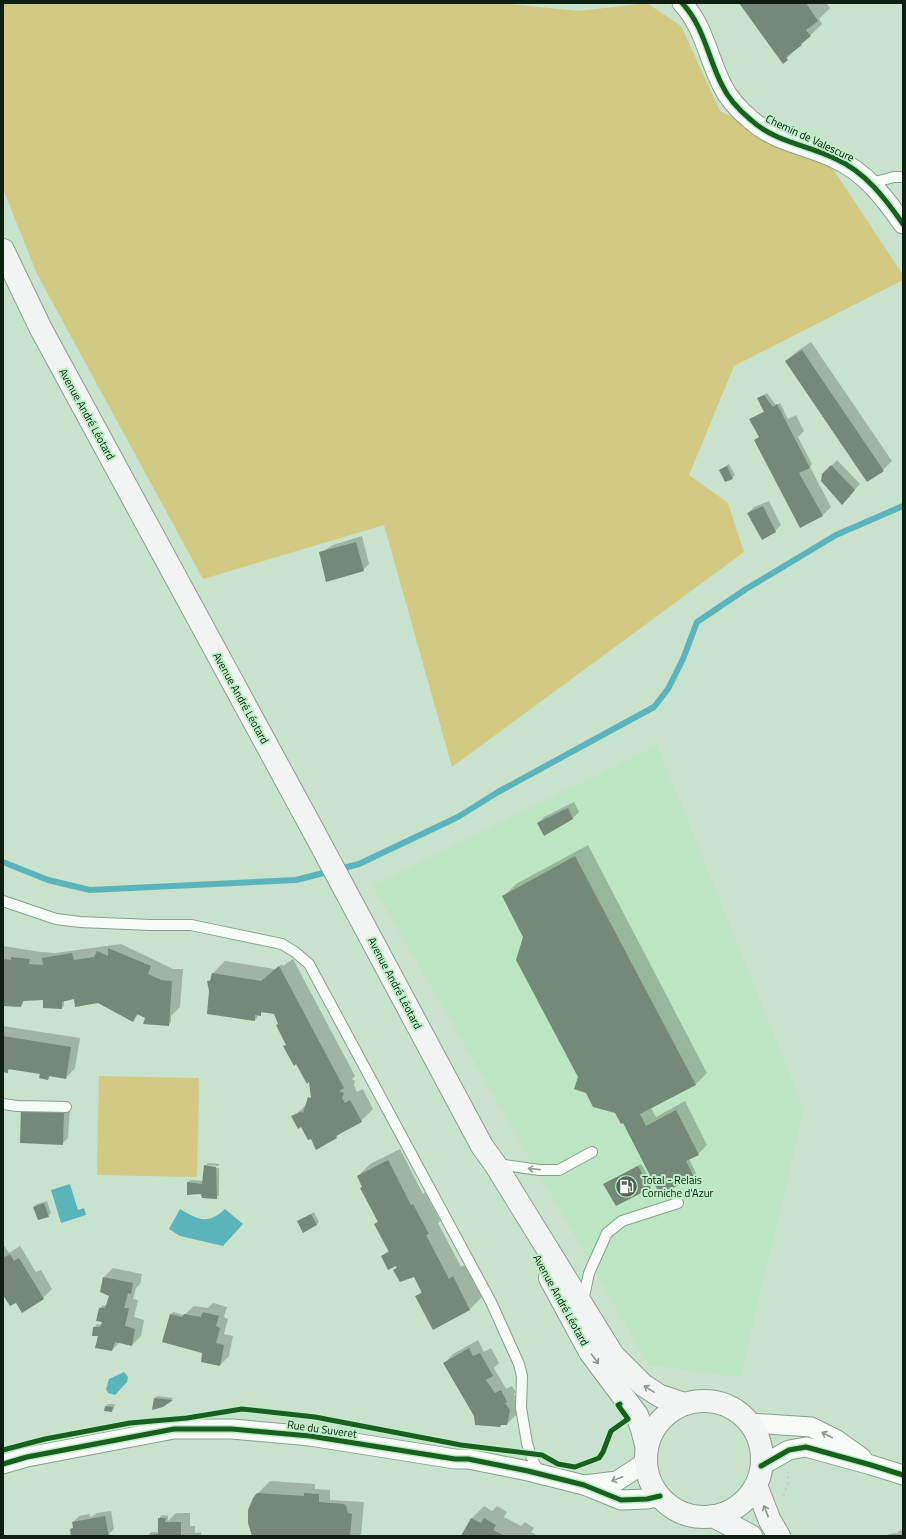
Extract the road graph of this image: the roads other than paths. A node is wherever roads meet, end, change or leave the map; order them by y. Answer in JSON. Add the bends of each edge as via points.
{"nodes":[{"id":1,"x":682,"y":3,"type":"edge"},
{"id":2,"x":903,"y":177,"type":"edge"},
{"id":3,"x":871,"y":183,"type":"junction"},
{"id":4,"x":903,"y":224,"type":"edge"},
{"id":5,"x":3,"y":250,"type":"edge"},
{"id":6,"x":3,"y":901,"type":"edge"},
{"id":7,"x":3,"y":1104,"type":"edge"},
{"id":8,"x":66,"y":1107,"type":"dead end"},
{"id":9,"x":482,"y":1146,"type":"junction"},
{"id":10,"x":592,"y":1152,"type":"dead end"},
{"id":11,"x":495,"y":1164,"type":"junction"},
{"id":12,"x":678,"y":1204,"type":"dead end"},
{"id":13,"x":582,"y":1305,"type":"junction"},
{"id":14,"x":684,"y":1404,"type":"junction"},
{"id":15,"x":749,"y":1423,"type":"junction"},
{"id":16,"x":646,"y":1456,"type":"junction"},
{"id":17,"x":3,"y":1464,"type":"edge"},
{"id":18,"x":871,"y":1465,"type":"junction"},
{"id":19,"x":539,"y":1474,"type":"junction"},
{"id":20,"x":903,"y":1475,"type":"edge"},
{"id":21,"x":759,"y":1476,"type":"junction"},
{"id":22,"x":584,"y":1485,"type":"junction"},
{"id":23,"x":660,"y":1496,"type":"junction"},
{"id":24,"x":713,"y":1516,"type":"junction"},
{"id":25,"x":751,"y":1536,"type":"edge"},
{"id":26,"x":779,"y":1536,"type":"edge"}],
"edges":[{"from":1,"to":3,"type":"street","name":"Chemin de Valescure","via":[[692,14],[701,31],[728,96],[751,120],[778,137],[836,159]]},
{"from":2,"to":3,"type":"lane"},
{"from":3,"to":4,"type":"street","name":"Chemin de Valescure"},
{"from":5,"to":9,"type":"main road","name":"Avenue André Léotard","via":[[41,329]]},
{"from":6,"to":19,"type":"lane","via":[[56,919],[191,925],[282,944],[309,964],[491,1302],[519,1364],[522,1376],[521,1408],[527,1443]]},
{"from":7,"to":8,"type":"lane"},
{"from":9,"to":11,"type":"main road","name":"Avenue André Léotard"},
{"from":9,"to":16,"type":"main road","name":"Avenue André Léotard","one_way":true,"via":[[488,1169],[590,1352],[637,1415]]},
{"from":10,"to":11,"type":"lane","one_way":true,"via":[[559,1170]]},
{"from":11,"to":13,"type":"main road","name":"Avenue André Léotard"},
{"from":12,"to":13,"type":"lane","via":[[622,1221],[607,1233],[589,1273]]},
{"from":14,"to":13,"type":"main road","name":"Avenue André Léotard","one_way":true,"via":[[660,1396],[643,1385],[613,1355]]},
{"from":14,"to":15,"type":"main road","via":[[702,1401],[720,1403],[736,1410]]},
{"from":14,"to":16,"type":"main road","via":[[670,1411],[659,1422],[651,1435]]},
{"from":18,"to":15,"type":"street","one_way":true,"via":[[837,1440],[811,1427]]},
{"from":15,"to":21,"type":"main road","via":[[757,1436],[761,1451]]},
{"from":16,"to":22,"type":"street","name":"Rue du Suveret","one_way":true,"via":[[617,1481]]},
{"from":16,"to":23,"type":"main road","via":[[650,1480]]},
{"from":17,"to":19,"type":"street","name":"Rue du Suveret","via":[[27,1457],[174,1429],[232,1429],[310,1436],[468,1459]]},
{"from":18,"to":20,"type":"street"},
{"from":18,"to":21,"type":"street","via":[[806,1447],[789,1450]]},
{"from":19,"to":22,"type":"street","name":"Rue du Suveret"},
{"from":21,"to":24,"type":"main road","via":[[748,1496],[738,1506],[726,1513]]},
{"from":26,"to":21,"type":"main road","one_way":true,"via":[[770,1521]]},
{"from":22,"to":23,"type":"street","name":"Rue du Suveret","via":[[621,1500]]},
{"from":23,"to":24,"type":"main road","via":[[684,1514],[698,1517]]},
{"from":24,"to":25,"type":"main road"}]}
